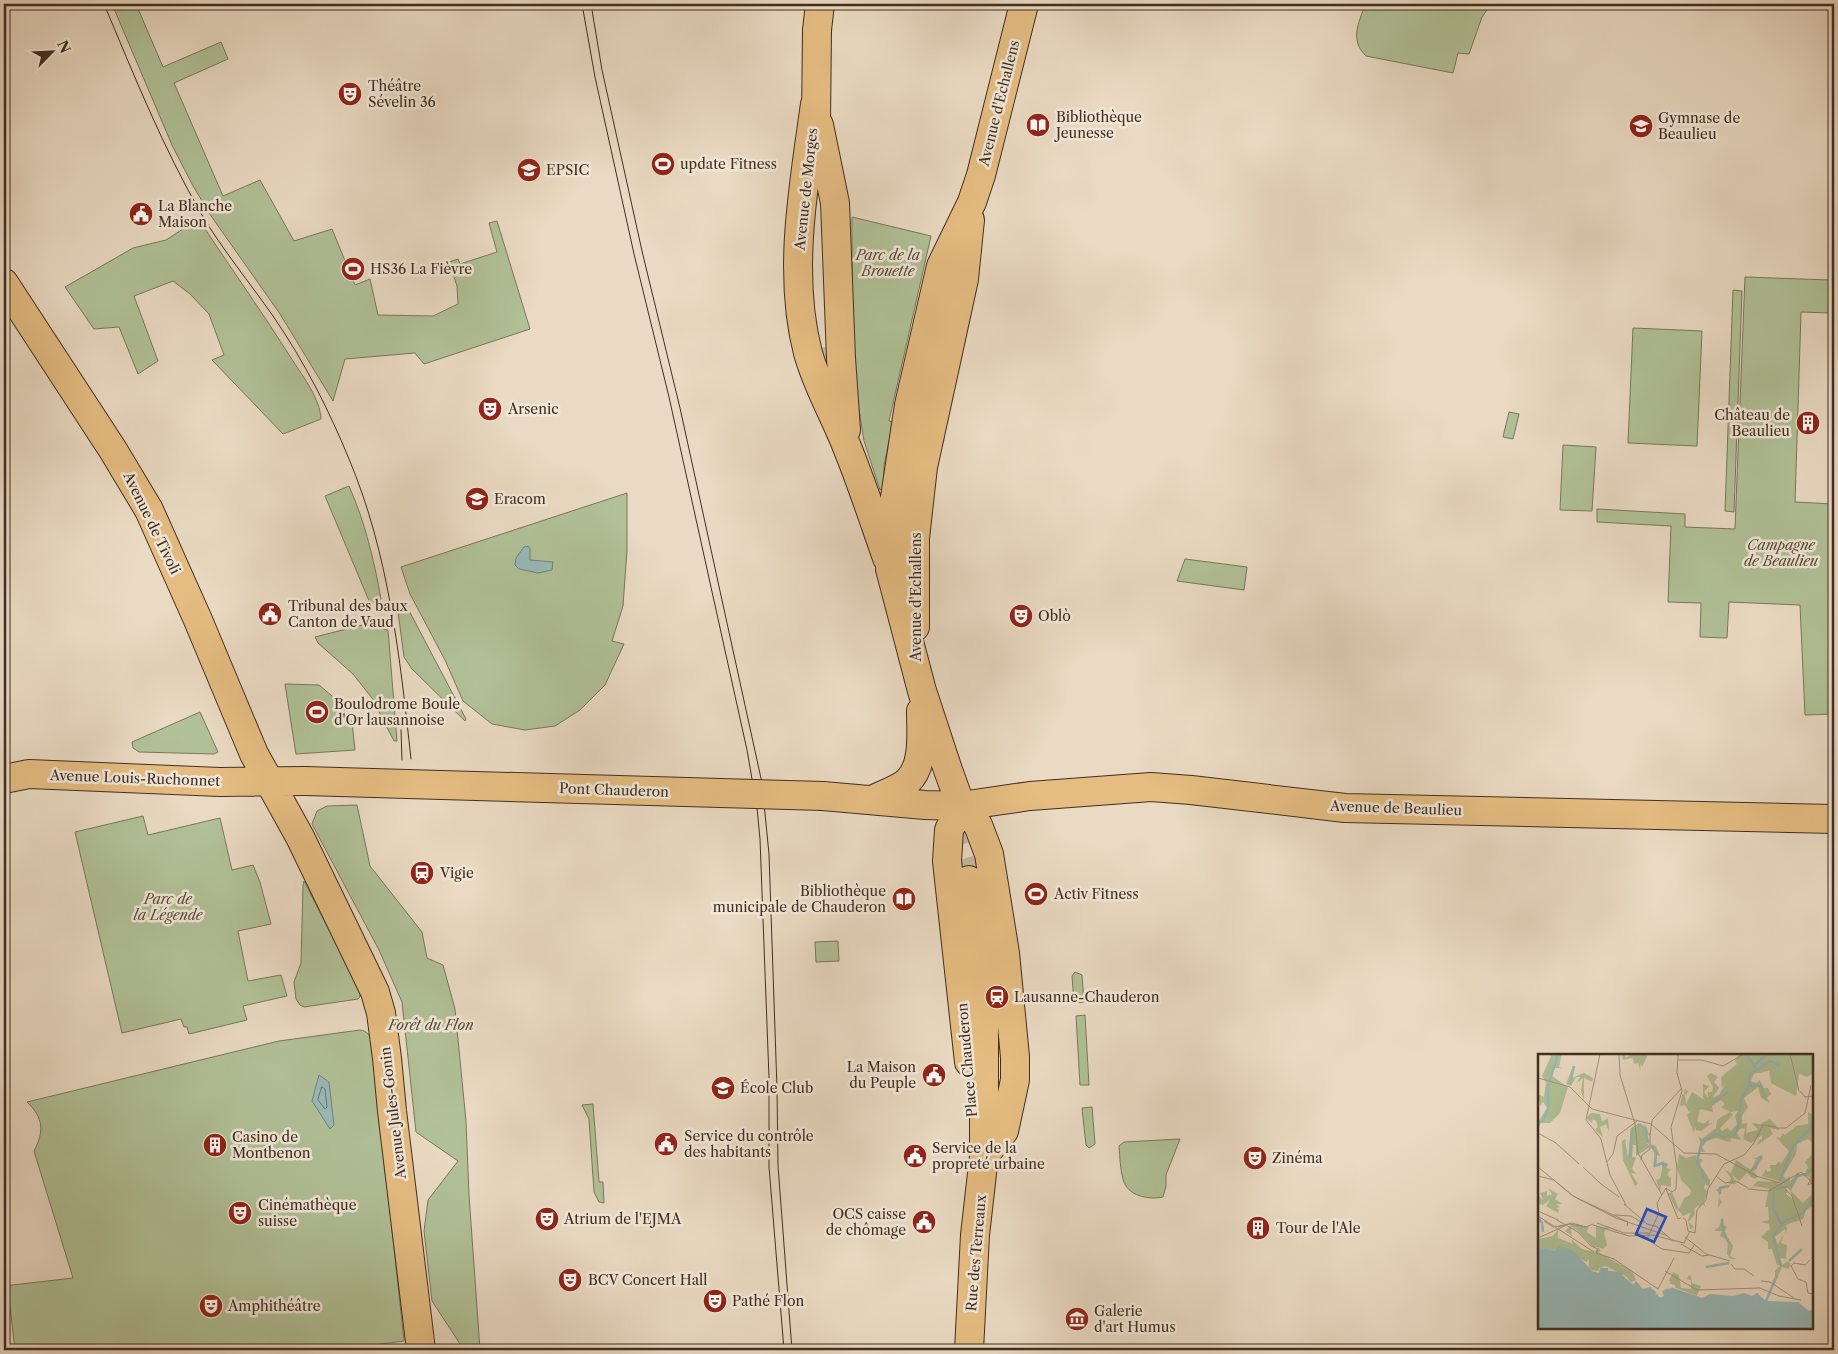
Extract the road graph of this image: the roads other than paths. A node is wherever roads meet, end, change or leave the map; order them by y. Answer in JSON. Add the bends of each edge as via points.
{"nodes":[{"id":1,"x":820,"y":4,"type":"edge"},
{"id":2,"x":1024,"y":4,"type":"edge"},
{"id":3,"x":815,"y":104,"type":"junction"},
{"id":4,"x":4,"y":283,"type":"edge"},
{"id":5,"x":825,"y":353,"type":"junction"},
{"id":6,"x":912,"y":460,"type":"junction"},
{"id":7,"x":890,"y":569,"type":"junction"},
{"id":8,"x":919,"y":680,"type":"junction"},
{"id":9,"x":4,"y":780,"type":"edge"},
{"id":10,"x":268,"y":781,"type":"junction"},
{"id":11,"x":872,"y":800,"type":"junction"},
{"id":12,"x":961,"y":806,"type":"junction"},
{"id":13,"x":1834,"y":819,"type":"edge"},
{"id":14,"x":969,"y":880,"type":"tunnel mouth"},
{"id":15,"x":984,"y":1156,"type":"junction"},
{"id":16,"x":421,"y":1350,"type":"edge"},
{"id":17,"x":969,"y":1350,"type":"edge"}],
"edges":[{"from":1,"to":3,"type":"main road","name":"Avenue de Morges"},
{"from":2,"to":6,"type":"main road","name":"Avenue d'Echallens","via":[[972,202],[964,279]]},
{"from":3,"to":5,"type":"main road","name":"Avenue de Morges","via":[[835,203]]},
{"from":3,"to":5,"type":"main road","name":"Avenue de Morges","via":[[800,209],[798,261],[801,316]]},
{"from":4,"to":10,"type":"main road","name":"Avenue de Tivoli","via":[[140,493]]},
{"from":5,"to":7,"type":"main road","name":"Avenue de Morges","via":[[828,407],[847,446]]},
{"from":6,"to":7,"type":"main road","name":"Avenue d'Echallens","via":[[895,497]]},
{"from":6,"to":8,"type":"main road","name":"Avenue d'Echallens"},
{"from":7,"to":8,"type":"main road","name":"Avenue d'Echallens"},
{"from":8,"to":11,"type":"main road","via":[[918,767],[907,782]]},
{"from":8,"to":12,"type":"main road"},
{"from":9,"to":10,"type":"main road","name":"Avenue Louis-Ruchonnet","via":[[29,774],[214,782]]},
{"from":10,"to":11,"type":"main road","name":"Pont Chauderon","bridge":true},
{"from":10,"to":16,"type":"main road","name":"Avenue Jules-Gonin","via":[[300,838],[375,992],[381,1013]]},
{"from":11,"to":12,"type":"main road","name":"Pont Chauderon"},
{"from":12,"to":13,"type":"main road","name":"Avenue de Beaulieu","via":[[1030,796],[1151,787],[1345,808]]},
{"from":12,"to":15,"type":"main road","name":"Place Chauderon","via":[[949,830],[947,861],[969,1062],[972,1126]]},
{"from":12,"to":15,"type":"main road","via":[[978,825],[989,854],[1006,953],[1014,1056],[1015,1080],[1004,1131]]},
{"from":14,"to":15,"type":"main road","name":"Rue des Terreaux","via":[[984,999]]},
{"from":15,"to":17,"type":"main road","name":"Rue des Terreaux","via":[[975,1235]]}]}
